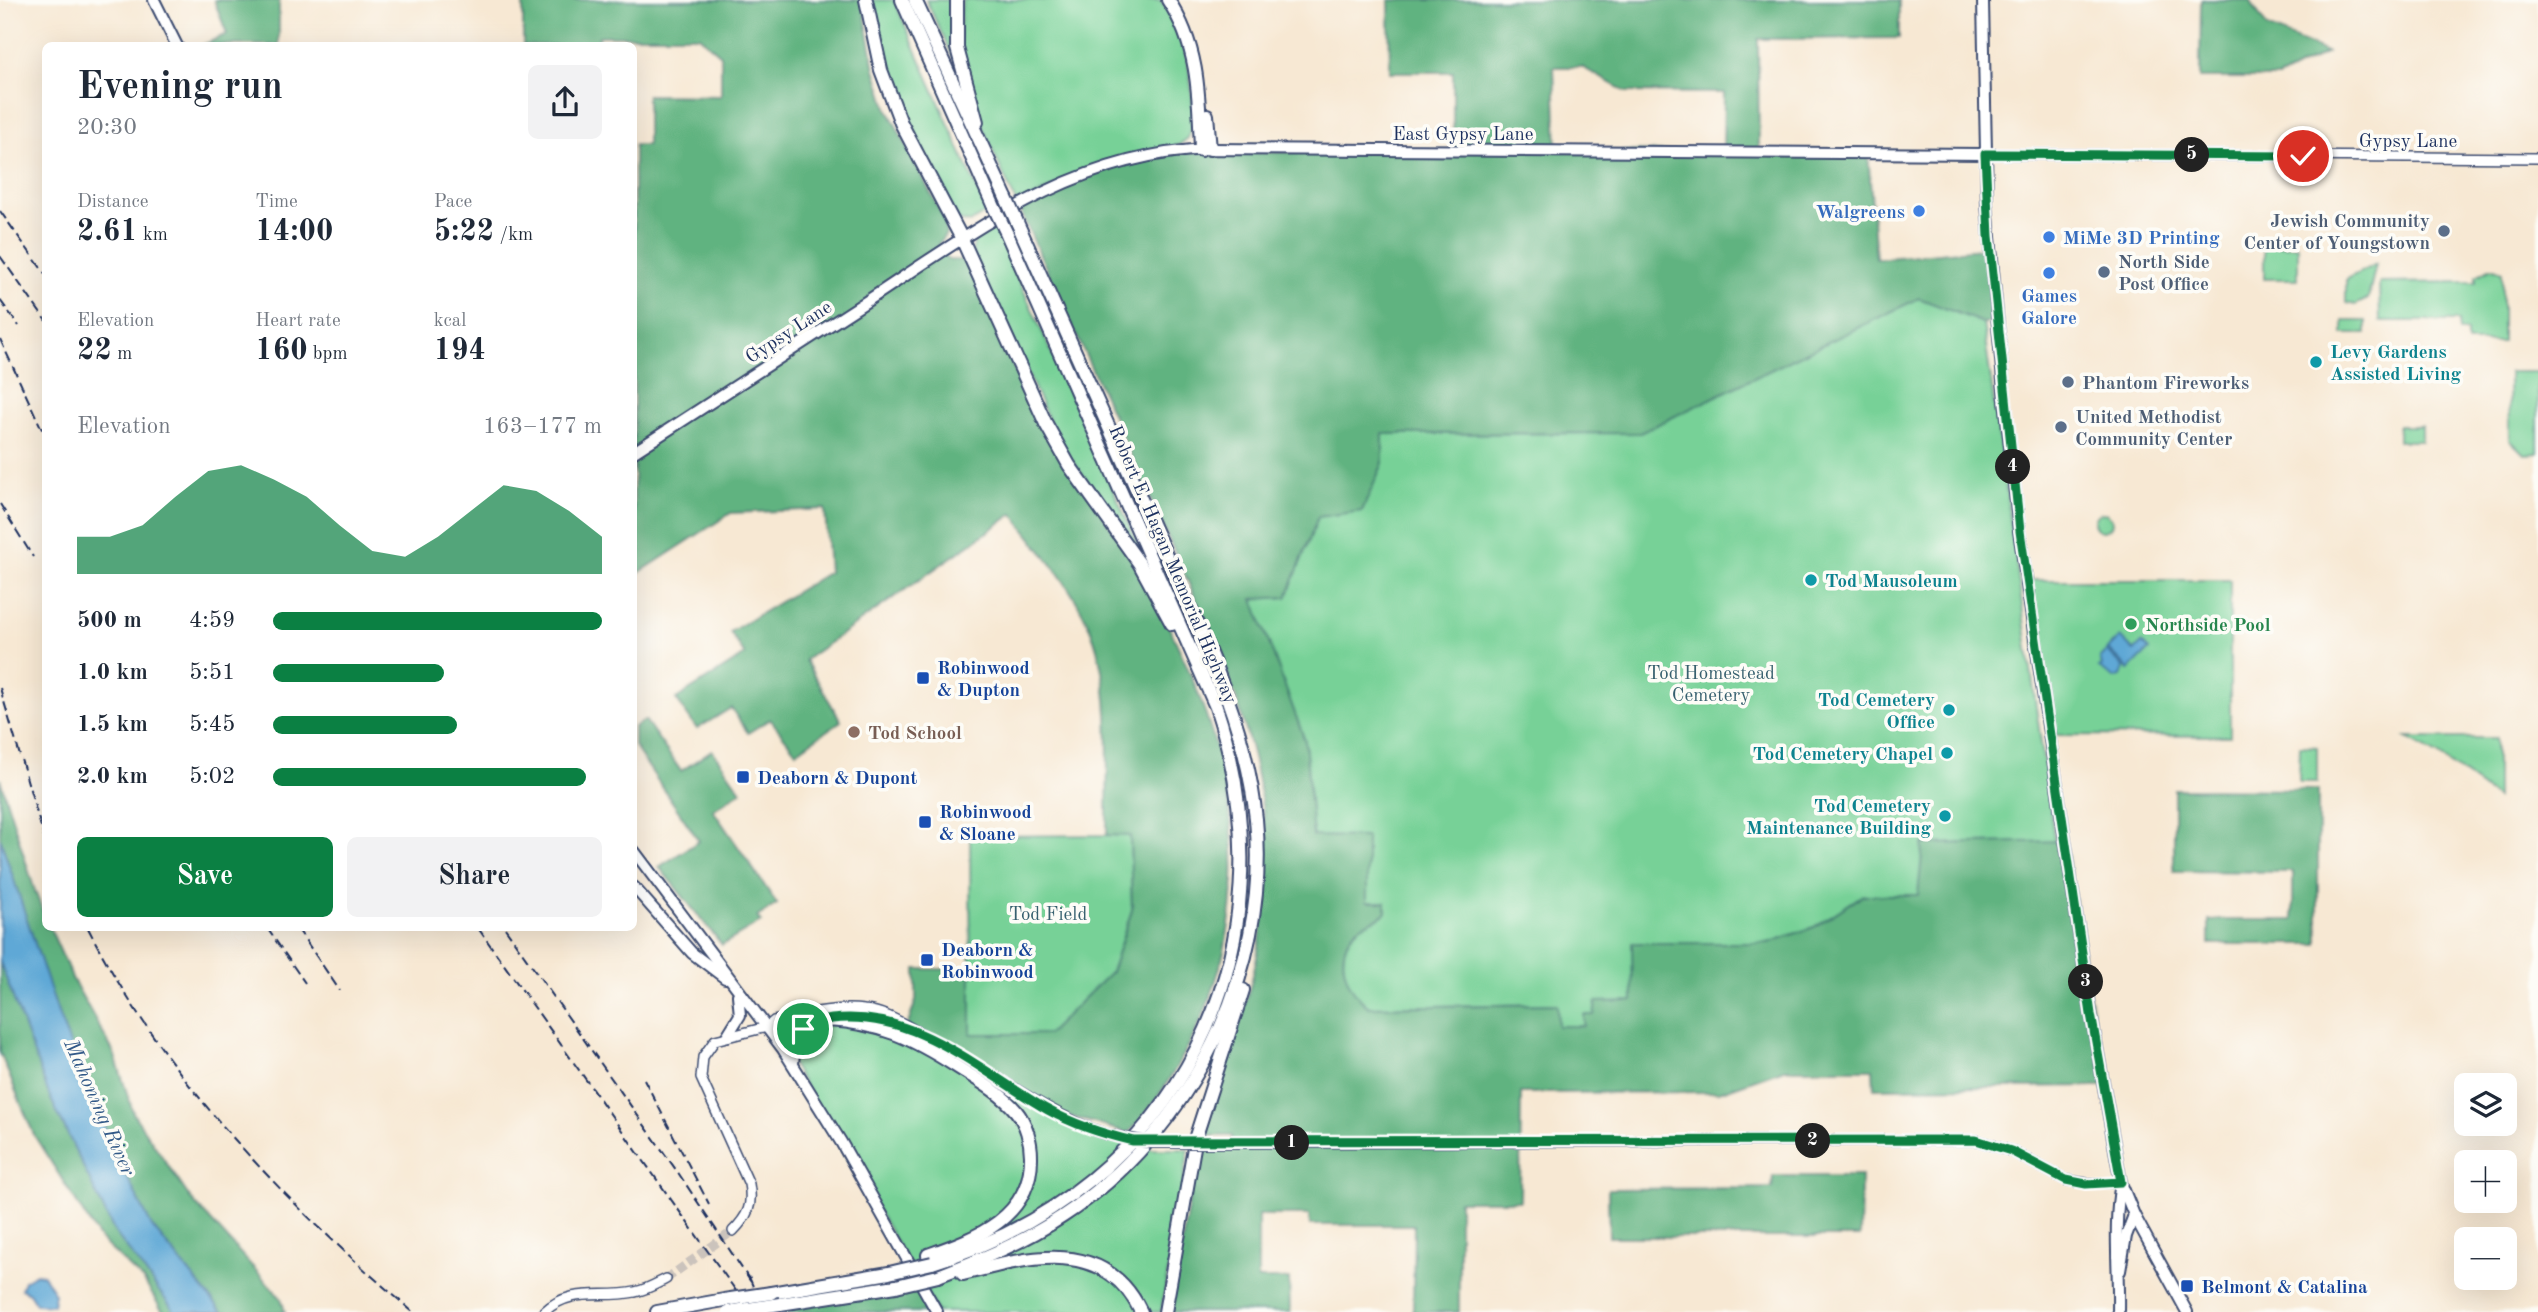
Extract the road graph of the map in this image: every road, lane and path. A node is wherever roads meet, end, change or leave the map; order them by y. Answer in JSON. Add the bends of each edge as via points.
{"nodes":[{"id":1,"x":154,"y":0,"type":"edge"},
{"id":2,"x":866,"y":0,"type":"edge"},
{"id":3,"x":902,"y":0,"type":"edge"},
{"id":4,"x":915,"y":0,"type":"edge"},
{"id":5,"x":957,"y":0,"type":"edge"},
{"id":6,"x":1168,"y":0,"type":"edge"},
{"id":7,"x":1177,"y":0,"type":"edge"},
{"id":8,"x":1983,"y":0,"type":"edge"},
{"id":9,"x":175,"y":42,"type":"edge"},
{"id":10,"x":982,"y":146,"type":"junction"},
{"id":11,"x":1206,"y":150,"type":"junction"},
{"id":12,"x":1985,"y":154,"type":"junction"},
{"id":13,"x":2538,"y":158,"type":"edge"},
{"id":14,"x":962,"y":239,"type":"junction"},
{"id":15,"x":637,"y":450,"type":"edge"},
{"id":16,"x":1202,"y":671,"type":"junction"},
{"id":17,"x":637,"y":855,"type":"edge"},
{"id":18,"x":637,"y":890,"type":"edge"},
{"id":19,"x":1248,"y":942,"type":"junction"},
{"id":20,"x":728,"y":979,"type":"junction"},
{"id":21,"x":738,"y":992,"type":"junction"},
{"id":22,"x":828,"y":1020,"type":"junction"},
{"id":23,"x":809,"y":1023,"type":"junction"},
{"id":24,"x":766,"y":1027,"type":"junction"},
{"id":25,"x":907,"y":1027,"type":"junction"},
{"id":26,"x":727,"y":1035,"type":"junction"},
{"id":27,"x":793,"y":1066,"type":"junction"},
{"id":28,"x":2121,"y":1182,"type":"junction"},
{"id":29,"x":2134,"y":1215,"type":"junction"},
{"id":30,"x":733,"y":1231,"type":"tunnel mouth"},
{"id":31,"x":930,"y":1259,"type":"junction"},
{"id":32,"x":2119,"y":1273,"type":"junction"},
{"id":33,"x":938,"y":1276,"type":"junction"},
{"id":34,"x":666,"y":1279,"type":"tunnel mouth"},
{"id":35,"x":726,"y":1306,"type":"edge"},
{"id":36,"x":661,"y":1311,"type":"edge"},
{"id":37,"x":544,"y":1312,"type":"edge"},
{"id":38,"x":937,"y":1312,"type":"edge"},
{"id":39,"x":1141,"y":1312,"type":"edge"},
{"id":40,"x":1165,"y":1312,"type":"edge"},
{"id":41,"x":2118,"y":1312,"type":"edge"},
{"id":42,"x":2187,"y":1312,"type":"edge"}],
"edges":[{"from":1,"to":9,"type":"main road"},
{"from":2,"to":14,"type":"highway","via":[[893,105]]},
{"from":3,"to":16,"type":"highway","name":"Robert E. Hagan Memorial Highway","bridge":true},
{"from":4,"to":10,"type":"highway","name":"Robert E. Hagan Memorial Highway"},
{"from":5,"to":10,"type":"highway","via":[[957,48]]},
{"from":6,"to":11,"type":"highway","via":[[1193,52]]},
{"from":7,"to":11,"type":"highway","via":[[1199,48]]},
{"from":8,"to":12,"type":"main road"},
{"from":10,"to":19,"type":"highway","name":"Robert E. Hagan Memorial Highway","bridge":true,"via":[[1233,712],[1249,769],[1256,820],[1257,883]]},
{"from":11,"to":12,"type":"main road","name":"East Gypsy Lane"},
{"from":11,"to":14,"type":"main road","name":"East Gypsy Lane","via":[[1160,153],[1065,180]]},
{"from":12,"to":13,"type":"street","name":"Gypsy Lane"},
{"from":12,"to":28,"type":"main road","via":[[1989,236],[2020,531],[2091,1014]]},
{"from":14,"to":15,"type":"main road","name":"Gypsy Lane"},
{"from":14,"to":16,"type":"highway","via":[[1054,440],[1139,563],[1178,638]]},
{"from":16,"to":31,"type":"highway","name":"Robert E. Hagan Memorial Highway","via":[[1228,745],[1243,848],[1242,891],[1232,952],[1205,1031],[1168,1097],[1102,1171],[1056,1207],[1014,1231]]},
{"from":17,"to":20,"type":"main road"},
{"from":18,"to":20,"type":"main road","via":[[692,953]]},
{"from":19,"to":33,"type":"highway","name":"Robert E. Hagan Memorial Highway","via":[[1219,1031],[1186,1091],[1142,1149],[1112,1179],[1047,1226],[1012,1246]]},
{"from":19,"to":40,"type":"highway","via":[[1252,953],[1246,979],[1196,1136]]},
{"from":20,"to":21,"type":"main road"},
{"from":21,"to":24,"type":"main road"},
{"from":21,"to":26,"type":"main road","via":[[740,1015]]},
{"from":22,"to":23,"type":"main road"},
{"from":22,"to":25,"type":"street","via":[[860,1018]]},
{"from":22,"to":31,"type":"highway","via":[[873,1025],[913,1040],[994,1090],[1025,1127],[1031,1150],[1028,1181],[1009,1215],[978,1237]]},
{"from":23,"to":24,"type":"main road","via":[[776,1030]]},
{"from":23,"to":27,"type":"main road","via":[[795,1041]]},
{"from":24,"to":25,"type":"street","via":[[774,1021],[844,1009],[875,1011]]},
{"from":24,"to":26,"type":"street"},
{"from":24,"to":27,"type":"main road"},
{"from":25,"to":28,"type":"street","bridge":true,"via":[[961,1054],[1048,1110],[1105,1135],[1153,1143],[1976,1140],[2011,1151],[2066,1180]]},
{"from":26,"to":30,"type":"street","via":[[715,1040],[703,1057],[701,1078],[749,1184],[752,1201],[746,1218]]},
{"from":27,"to":38,"type":"main road"},
{"from":28,"to":29,"type":"main road"},
{"from":28,"to":32,"type":"main road","via":[[2115,1252]]},
{"from":29,"to":32,"type":"main road"},
{"from":29,"to":42,"type":"main road"},
{"from":31,"to":35,"type":"highway","name":"Robert E. Hagan Memorial Highway","bridge":true,"via":[[889,1273],[771,1293]]},
{"from":32,"to":41,"type":"main road"},
{"from":33,"to":35,"type":"highway","name":"Robert E. Hagan Memorial Highway","bridge":true,"via":[[780,1304]]},
{"from":33,"to":39,"type":"highway","via":[[1044,1257],[1076,1259],[1114,1276],[1129,1290]]},
{"from":34,"to":37,"type":"street","via":[[634,1293],[571,1296]]},
{"from":35,"to":36,"type":"highway","name":"Robert E. Hagan Memorial Highway"}]}
